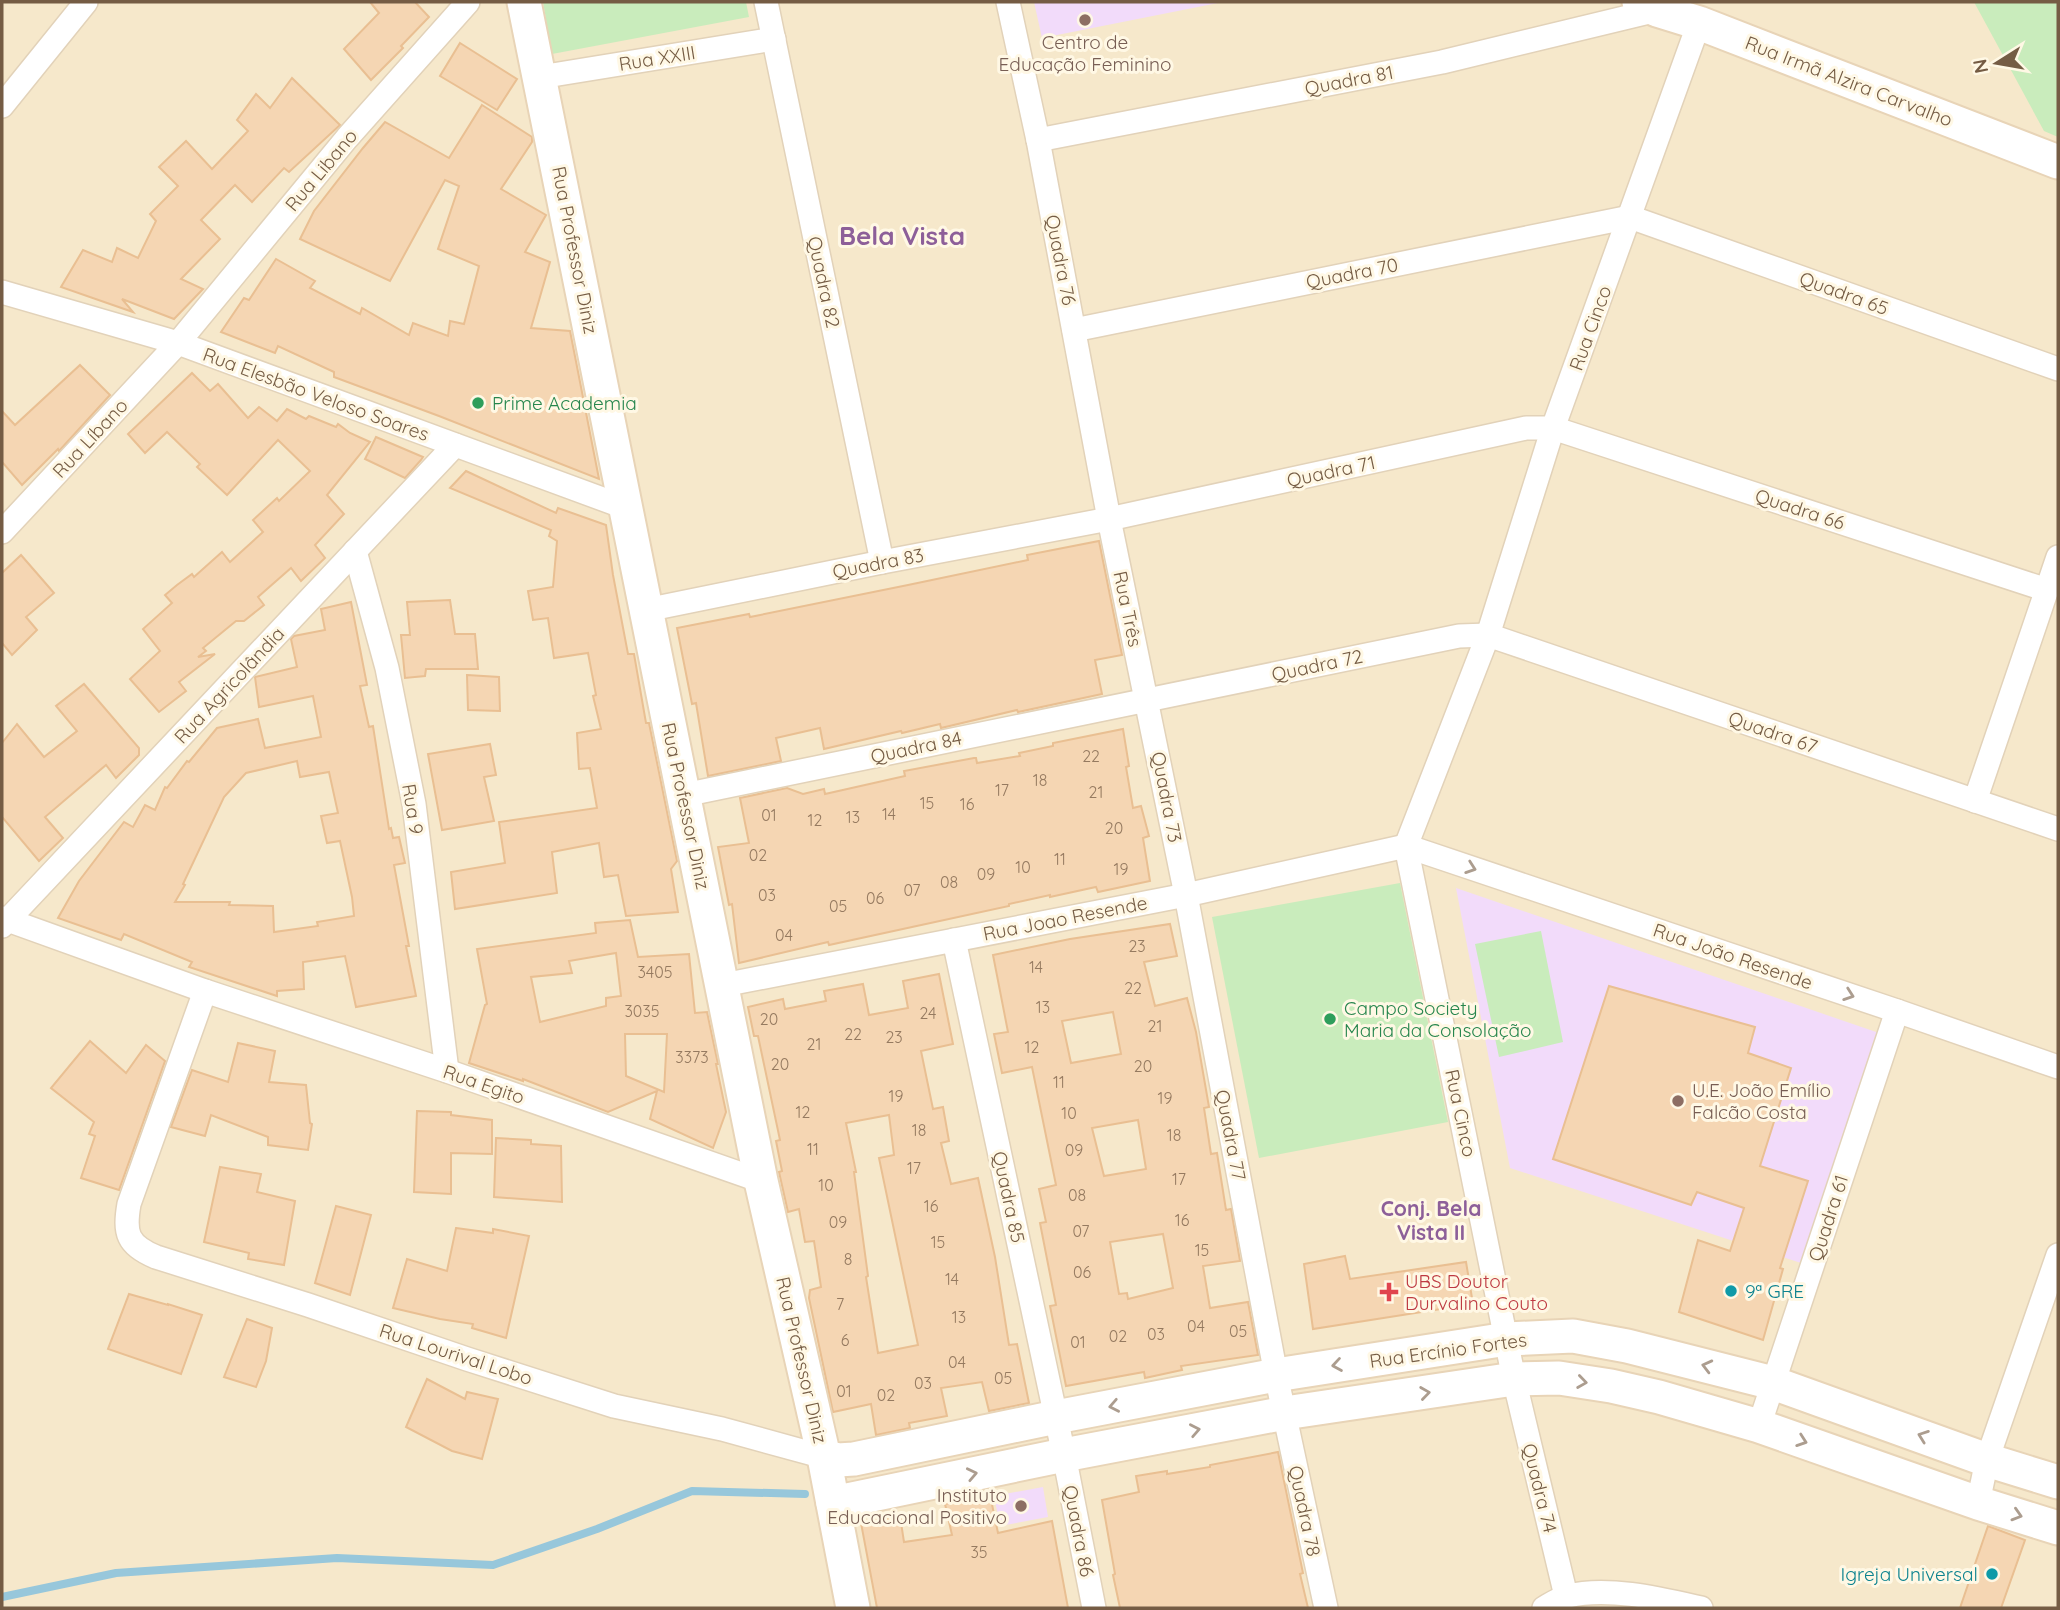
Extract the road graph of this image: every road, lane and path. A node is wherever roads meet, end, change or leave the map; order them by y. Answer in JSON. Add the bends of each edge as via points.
{"nodes":[{"id":1,"x":86,"y":2,"type":"edge"},
{"id":2,"x":468,"y":2,"type":"edge"},
{"id":3,"x":524,"y":2,"type":"edge"},
{"id":4,"x":766,"y":2,"type":"edge"},
{"id":5,"x":1008,"y":2,"type":"edge"},
{"id":6,"x":1648,"y":6,"type":"edge"},
{"id":7,"x":1699,"y":23,"type":"junction"},
{"id":8,"x":774,"y":38,"type":"junction"},
{"id":9,"x":540,"y":77,"type":"junction"},
{"id":10,"x":2,"y":106,"type":"edge"},
{"id":11,"x":1038,"y":140,"type":"junction"},
{"id":12,"x":2058,"y":162,"type":"edge"},
{"id":13,"x":1630,"y":217,"type":"junction"},
{"id":14,"x":2,"y":292,"type":"edge"},
{"id":15,"x":1074,"y":330,"type":"junction"},
{"id":16,"x":178,"y":343,"type":"junction"},
{"id":17,"x":2058,"y":369,"type":"edge"},
{"id":18,"x":1553,"y":428,"type":"junction"},
{"id":19,"x":455,"y":445,"type":"junction"},
{"id":20,"x":627,"y":508,"type":"junction"},
{"id":21,"x":1109,"y":519,"type":"junction"},
{"id":22,"x":2,"y":532,"type":"edge"},
{"id":23,"x":355,"y":551,"type":"junction"},
{"id":24,"x":2058,"y":557,"type":"edge"},
{"id":25,"x":882,"y":562,"type":"junction"},
{"id":26,"x":2047,"y":590,"type":"junction"},
{"id":27,"x":646,"y":610,"type":"junction"},
{"id":28,"x":1488,"y":635,"type":"junction"},
{"id":29,"x":1147,"y":699,"type":"junction"},
{"id":30,"x":684,"y":795,"type":"junction"},
{"id":31,"x":1975,"y":801,"type":"junction"},
{"id":32,"x":2058,"y":829,"type":"edge"},
{"id":33,"x":1406,"y":846,"type":"junction"},
{"id":34,"x":1186,"y":895,"type":"junction"},
{"id":35,"x":4,"y":921,"type":"edge"},
{"id":36,"x":954,"y":940,"type":"junction"},
{"id":37,"x":723,"y":985,"type":"junction"},
{"id":38,"x":205,"y":991,"type":"junction"},
{"id":39,"x":1897,"y":1011,"type":"junction"},
{"id":40,"x":2058,"y":1068,"type":"edge"},
{"id":41,"x":447,"y":1071,"type":"junction"},
{"id":42,"x":761,"y":1181,"type":"junction"},
{"id":43,"x":2058,"y":1255,"type":"edge"},
{"id":44,"x":1507,"y":1339,"type":"junction"},
{"id":45,"x":1276,"y":1375,"type":"junction"},
{"id":46,"x":1514,"y":1379,"type":"junction"},
{"id":47,"x":1773,"y":1383,"type":"junction"},
{"id":48,"x":1285,"y":1413,"type":"junction"},
{"id":49,"x":1056,"y":1417,"type":"junction"},
{"id":50,"x":1759,"y":1426,"type":"junction"},
{"id":51,"x":1064,"y":1455,"type":"junction"},
{"id":52,"x":824,"y":1457,"type":"junction"},
{"id":53,"x":1987,"y":1460,"type":"junction"},
{"id":54,"x":2058,"y":1482,"type":"edge"},
{"id":55,"x":833,"y":1503,"type":"junction"},
{"id":56,"x":1978,"y":1503,"type":"junction"},
{"id":57,"x":2058,"y":1528,"type":"edge"},
{"id":58,"x":1566,"y":1596,"type":"junction"},
{"id":59,"x":853,"y":1608,"type":"edge"},
{"id":60,"x":1094,"y":1608,"type":"edge"},
{"id":61,"x":1326,"y":1608,"type":"edge"},
{"id":62,"x":1544,"y":1608,"type":"edge"},
{"id":63,"x":1700,"y":1608,"type":"edge"}],
"edges":[{"from":1,"to":10,"type":"street"},
{"from":2,"to":16,"type":"street","name":"Rua Libano","via":[[347,138]]},
{"from":3,"to":9,"type":"street","name":"Rua Professor Diniz"},
{"from":4,"to":8,"type":"street","name":"Quadra 82"},
{"from":5,"to":11,"type":"street","name":"Quadra 76"},
{"from":6,"to":7,"type":"street","name":"Rua Irmã Alzira Carvalho"},
{"from":6,"to":11,"type":"street","name":"Quadra 81","via":[[1441,62]]},
{"from":7,"to":12,"type":"street","name":"Rua Irmã Alzira Carvalho"},
{"from":7,"to":13,"type":"street","name":"Rua Cinco"},
{"from":8,"to":9,"type":"street","name":"Rua XXIII"},
{"from":8,"to":25,"type":"street","name":"Quadra 82"},
{"from":9,"to":20,"type":"street","name":"Rua Professor Diniz"},
{"from":11,"to":15,"type":"street","name":"Quadra 76"},
{"from":13,"to":15,"type":"street","name":"Quadra 70"},
{"from":13,"to":17,"type":"street","name":"Quadra 65"},
{"from":13,"to":18,"type":"street","name":"Rua Cinco"},
{"from":14,"to":16,"type":"street","name":"Rua Elesbão Veloso Soares"},
{"from":15,"to":21,"type":"street","name":"Quadra 76"},
{"from":16,"to":19,"type":"street","name":"Rua Elesbão Veloso Soares"},
{"from":16,"to":22,"type":"street","name":"Rua Líbano"},
{"from":18,"to":21,"type":"street","name":"Quadra 71","via":[[1526,428]]},
{"from":18,"to":26,"type":"street","name":"Quadra 66"},
{"from":18,"to":28,"type":"street","name":"Rua Cinco"},
{"from":19,"to":20,"type":"street","name":"Rua Elesbão Veloso Soares"},
{"from":19,"to":23,"type":"street","name":"Rua Agricolândia"},
{"from":20,"to":27,"type":"street","name":"Rua Professor Diniz"},
{"from":21,"to":25,"type":"street","name":"Quadra 83"},
{"from":21,"to":29,"type":"street","name":"Rua Três"},
{"from":23,"to":35,"type":"street","name":"Rua Agricolândia"},
{"from":23,"to":41,"type":"street","name":"Rua 9","via":[[387,668],[414,804]]},
{"from":24,"to":26,"type":"street"},
{"from":25,"to":27,"type":"street","name":"Quadra 83"},
{"from":26,"to":31,"type":"street"},
{"from":27,"to":30,"type":"street","name":"Rua Professor Diniz"},
{"from":28,"to":29,"type":"street","name":"Quadra 72","via":[[1459,636]]},
{"from":28,"to":31,"type":"street","name":"Quadra 67"},
{"from":28,"to":33,"type":"street","name":"Rua Cinco"},
{"from":29,"to":30,"type":"street","name":"Quadra 84"},
{"from":29,"to":34,"type":"street","name":"Quadra 73"},
{"from":30,"to":37,"type":"street","name":"Rua Professor Diniz"},
{"from":31,"to":32,"type":"street","name":"Quadra 67"},
{"from":33,"to":34,"type":"street","name":"Rua Joao Resende"},
{"from":33,"to":39,"type":"street","name":"Rua João Resende","one_way":true},
{"from":33,"to":44,"type":"street","name":"Rua Cinco"},
{"from":34,"to":36,"type":"street","name":"Rua Joao Resende"},
{"from":34,"to":45,"type":"street","name":"Quadra 77"},
{"from":35,"to":38,"type":"street","name":"Rua Egito"},
{"from":36,"to":37,"type":"street","name":"Rua Joao Resende"},
{"from":36,"to":49,"type":"street","name":"Quadra 85"},
{"from":37,"to":42,"type":"street","name":"Rua Professor Diniz"},
{"from":38,"to":41,"type":"street","name":"Rua Egito"},
{"from":38,"to":52,"type":"street","name":"Rua Lourival Lobo","via":[[129,1204],[126,1225],[135,1245],[156,1257],[614,1406]]},
{"from":39,"to":40,"type":"street","name":"Rua João Resende"},
{"from":39,"to":47,"type":"street","name":"Quadra 61"},
{"from":41,"to":42,"type":"street","name":"Rua Egito"},
{"from":42,"to":52,"type":"street","name":"Rua Professor Diniz"},
{"from":43,"to":53,"type":"street"},
{"from":44,"to":45,"type":"street","name":"Rua Ercínio Fortes","one_way":true},
{"from":44,"to":46,"type":"street","name":"Rua Cinco"},
{"from":47,"to":44,"type":"street","name":"Rua Ercínio Fortes","one_way":true,"via":[[1573,1336]]},
{"from":45,"to":48,"type":"street"},
{"from":45,"to":49,"type":"street","name":"Rua Ercínio Fortes","one_way":true},
{"from":48,"to":46,"type":"street","name":"Rua Ercínio Fortes","one_way":true},
{"from":46,"to":50,"type":"street","name":"Rua Ercínio Fortes","one_way":true,"via":[[1559,1378],[1611,1386]]},
{"from":46,"to":58,"type":"street","name":"Quadra 74"},
{"from":47,"to":50,"type":"street","name":"Quadra 61"},
{"from":53,"to":47,"type":"street","name":"Rua Ercínio Fortes","one_way":true},
{"from":51,"to":48,"type":"street","name":"Rua Ercínio Fortes","one_way":true},
{"from":48,"to":61,"type":"street","name":"Quadra 78"},
{"from":49,"to":51,"type":"street","name":"Quadra 85"},
{"from":49,"to":52,"type":"street","name":"Rua Ercínio Fortes","via":[[854,1460]]},
{"from":50,"to":56,"type":"street","name":"Rua Ercínio Fortes","one_way":true},
{"from":55,"to":51,"type":"street","name":"Rua Ercínio Fortes","one_way":true},
{"from":51,"to":60,"type":"street","name":"Quadra 86"},
{"from":52,"to":55,"type":"street","name":"Rua Professor Diniz"},
{"from":53,"to":54,"type":"street","name":"Rua Ercínio Fortes"},
{"from":53,"to":56,"type":"street"},
{"from":55,"to":59,"type":"street","name":"Rua Professor Diniz"},
{"from":56,"to":57,"type":"street","name":"Rua Ercínio Fortes","one_way":true},
{"from":58,"to":62,"type":"street"},
{"from":58,"to":63,"type":"street","via":[[1624,1594]]}]}
